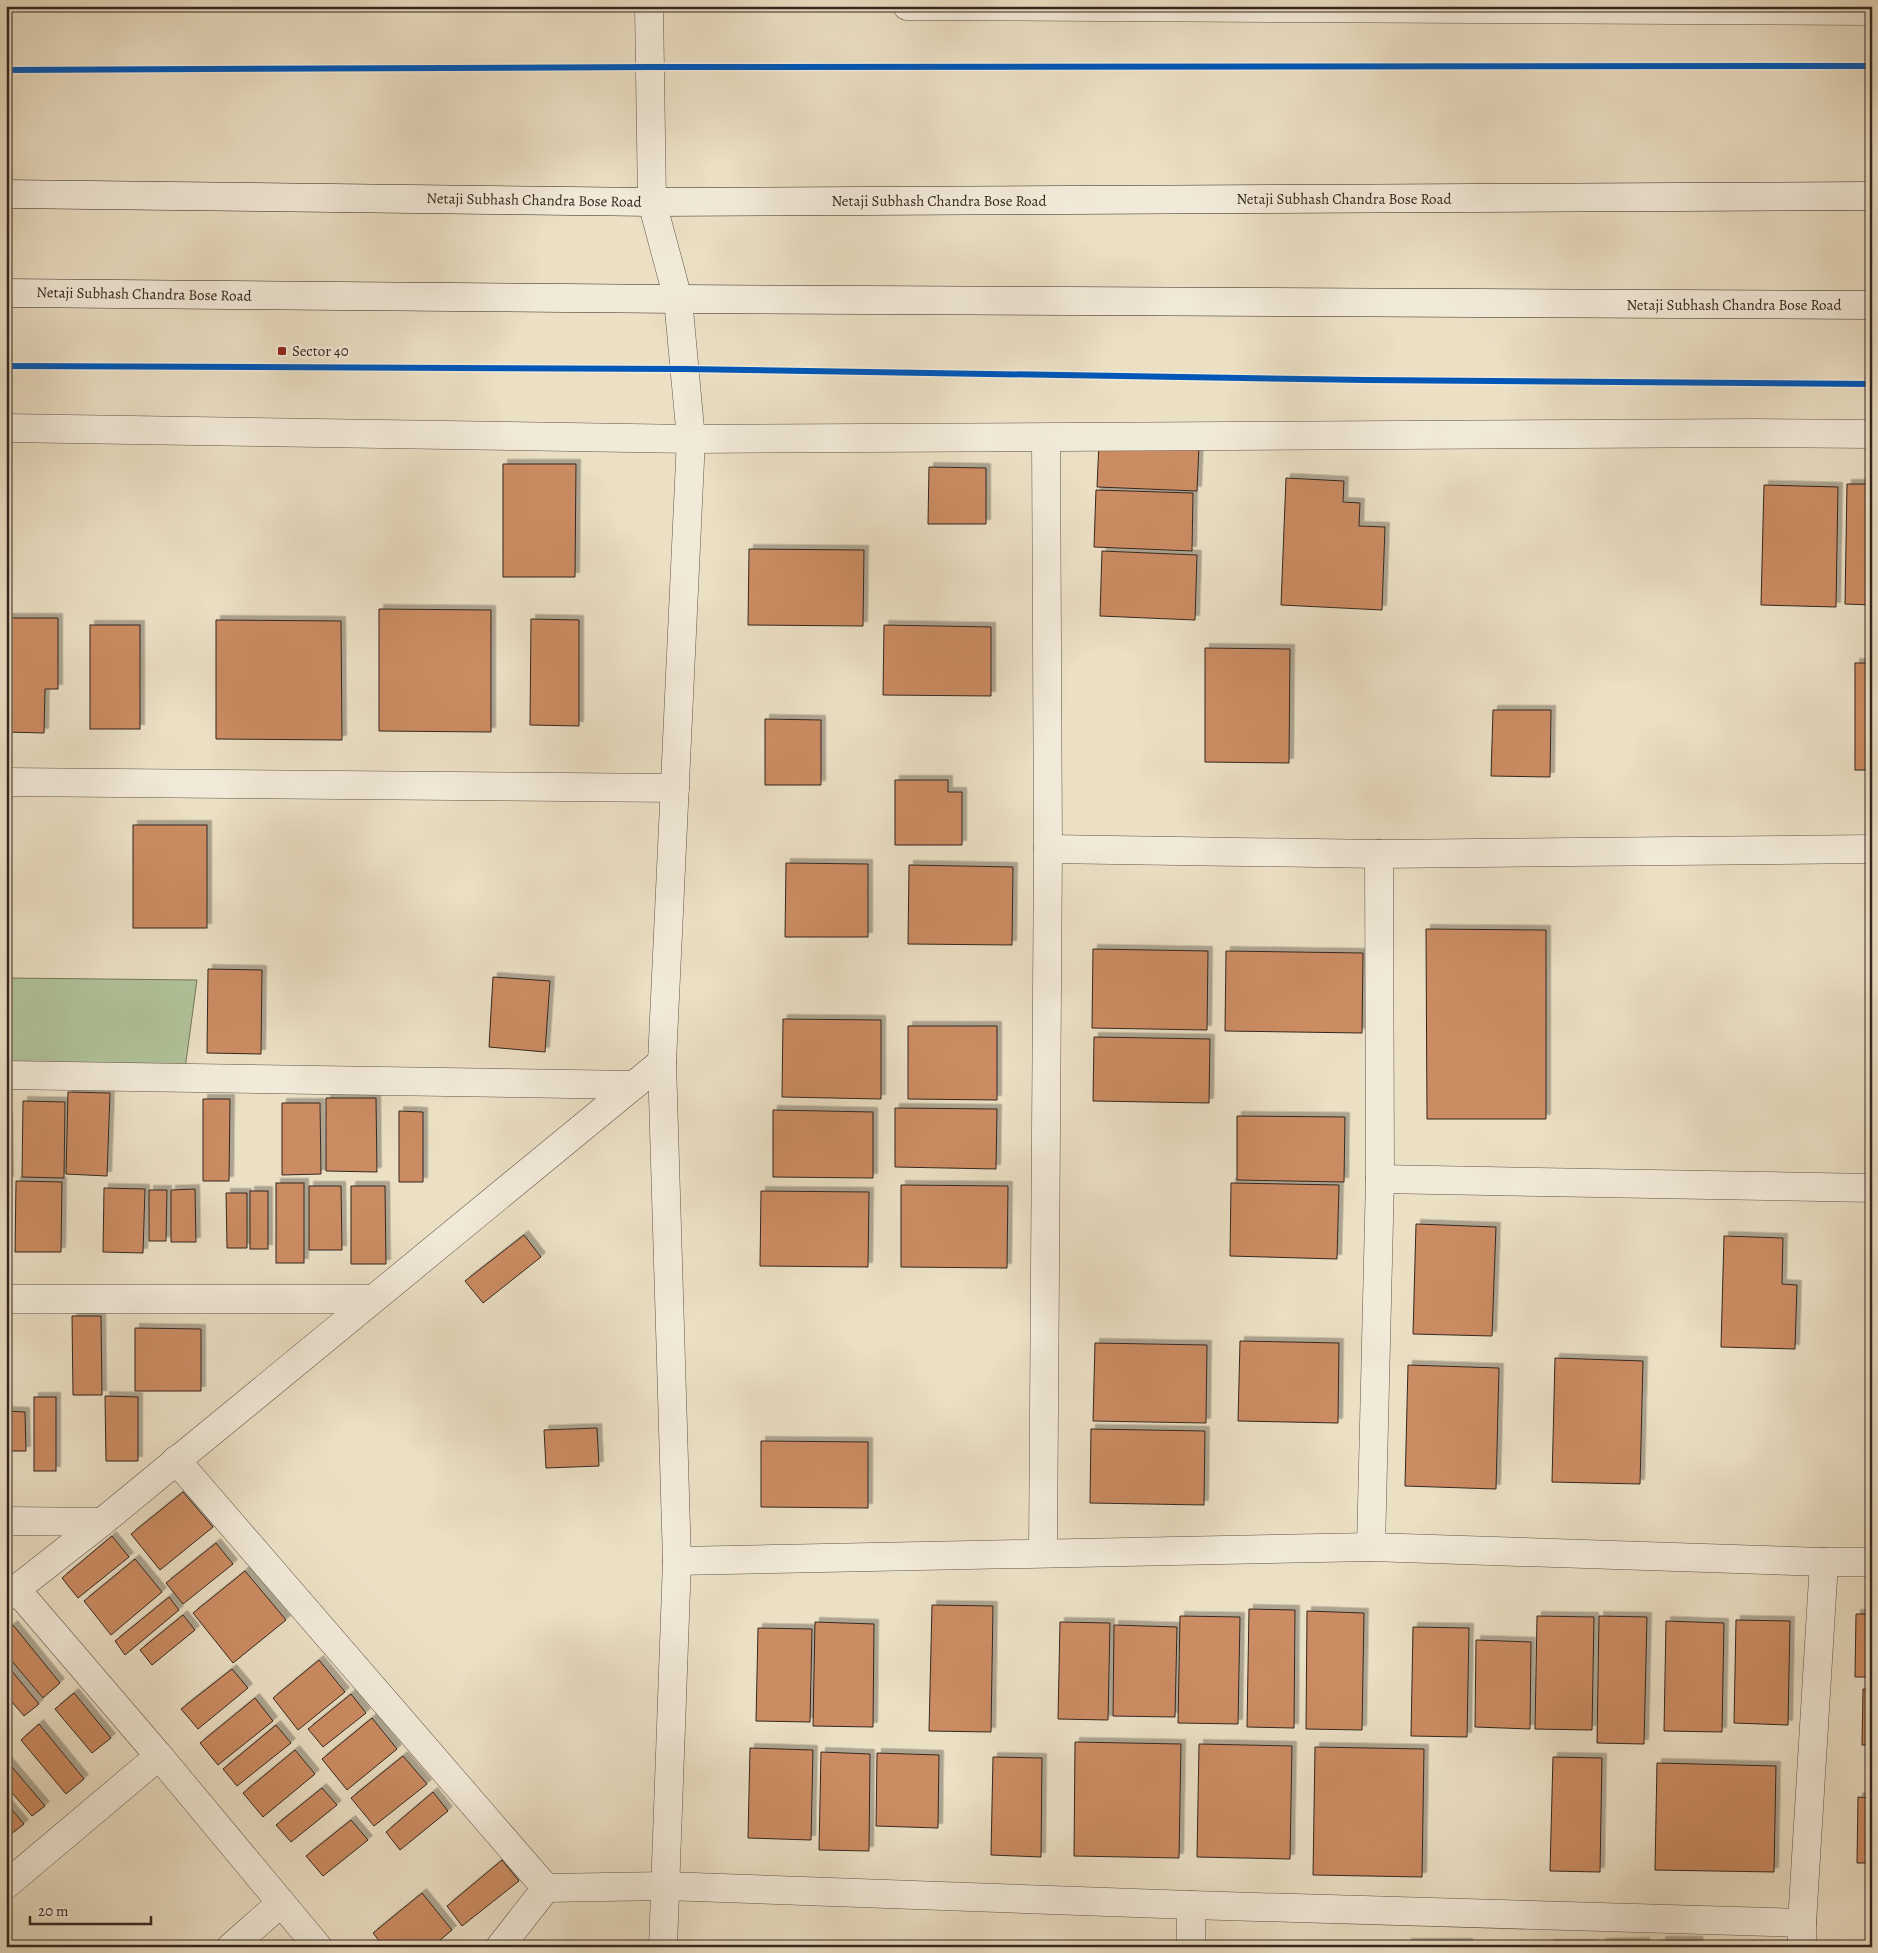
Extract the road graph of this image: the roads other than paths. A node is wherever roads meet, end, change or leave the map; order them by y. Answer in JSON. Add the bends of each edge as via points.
{"nodes":[{"id":1,"x":649,"y":6,"type":"edge"},
{"id":2,"x":907,"y":6,"type":"edge"},
{"id":3,"x":1872,"y":11,"type":"edge"},
{"id":4,"x":6,"y":194,"type":"edge"},
{"id":5,"x":1872,"y":196,"type":"edge"},
{"id":6,"x":652,"y":202,"type":"junction"},
{"id":7,"x":6,"y":293,"type":"edge"},
{"id":8,"x":678,"y":299,"type":"junction"},
{"id":9,"x":1872,"y":305,"type":"edge"},
{"id":10,"x":6,"y":428,"type":"edge"},
{"id":11,"x":1872,"y":434,"type":"edge"},
{"id":12,"x":1046,"y":438,"type":"junction"},
{"id":13,"x":691,"y":439,"type":"junction"},
{"id":14,"x":6,"y":782,"type":"edge"},
{"id":15,"x":674,"y":788,"type":"junction"},
{"id":16,"x":1048,"y":849,"type":"junction"},
{"id":17,"x":1872,"y":849,"type":"edge"},
{"id":18,"x":1379,"y":854,"type":"junction"},
{"id":19,"x":662,"y":1062,"type":"junction"},
{"id":20,"x":6,"y":1075,"type":"edge"},
{"id":21,"x":634,"y":1085,"type":"junction"},
{"id":22,"x":1380,"y":1179,"type":"junction"},
{"id":23,"x":1872,"y":1188,"type":"edge"},
{"id":24,"x":6,"y":1299,"type":"edge"},
{"id":25,"x":371,"y":1299,"type":"junction"},
{"id":26,"x":176,"y":1460,"type":"junction"},
{"id":27,"x":6,"y":1521,"type":"edge"},
{"id":28,"x":102,"y":1522,"type":"junction"},
{"id":29,"x":1371,"y":1547,"type":"junction"},
{"id":30,"x":1043,"y":1554,"type":"junction"},
{"id":31,"x":677,"y":1561,"type":"junction"},
{"id":32,"x":1824,"y":1562,"type":"junction"},
{"id":33,"x":1872,"y":1562,"type":"edge"},
{"id":34,"x":11,"y":1593,"type":"edge"},
{"id":35,"x":159,"y":1756,"type":"junction"},
{"id":36,"x":6,"y":1885,"type":"edge"},
{"id":37,"x":665,"y":1886,"type":"junction"},
{"id":38,"x":546,"y":1888,"type":"junction"},
{"id":39,"x":280,"y":1903,"type":"junction"},
{"id":40,"x":1191,"y":1905,"type":"junction"},
{"id":41,"x":1802,"y":1935,"type":"edge"},
{"id":42,"x":231,"y":1947,"type":"edge"},
{"id":43,"x":318,"y":1947,"type":"edge"},
{"id":44,"x":500,"y":1947,"type":"edge"},
{"id":45,"x":663,"y":1947,"type":"edge"},
{"id":46,"x":1191,"y":1947,"type":"edge"}],
"edges":[{"from":1,"to":6,"type":"street"},
{"from":2,"to":3,"type":"street"},
{"from":4,"to":6,"type":"street","name":"Netaji Subhash Chandra Bose Road"},
{"from":5,"to":6,"type":"street","name":"Netaji Subhash Chandra Bose Road"},
{"from":6,"to":8,"type":"street"},
{"from":7,"to":8,"type":"street","name":"Netaji Subhash Chandra Bose Road"},
{"from":8,"to":9,"type":"street","name":"Netaji Subhash Chandra Bose Road"},
{"from":8,"to":13,"type":"street"},
{"from":10,"to":13,"type":"street"},
{"from":11,"to":12,"type":"street"},
{"from":12,"to":13,"type":"street"},
{"from":12,"to":16,"type":"street"},
{"from":13,"to":15,"type":"street"},
{"from":14,"to":15,"type":"street"},
{"from":15,"to":19,"type":"street"},
{"from":16,"to":18,"type":"street"},
{"from":16,"to":30,"type":"street"},
{"from":17,"to":18,"type":"street"},
{"from":18,"to":22,"type":"street"},
{"from":19,"to":21,"type":"street"},
{"from":19,"to":31,"type":"street"},
{"from":20,"to":21,"type":"street"},
{"from":21,"to":25,"type":"street"},
{"from":22,"to":23,"type":"street"},
{"from":22,"to":29,"type":"street"},
{"from":24,"to":25,"type":"street"},
{"from":25,"to":26,"type":"street"},
{"from":26,"to":28,"type":"street"},
{"from":26,"to":38,"type":"street"},
{"from":27,"to":28,"type":"street"},
{"from":28,"to":34,"type":"street"},
{"from":29,"to":30,"type":"street"},
{"from":29,"to":32,"type":"street"},
{"from":30,"to":31,"type":"street"},
{"from":31,"to":37,"type":"street"},
{"from":32,"to":33,"type":"street"},
{"from":32,"to":41,"type":"street"},
{"from":34,"to":35,"type":"street"},
{"from":35,"to":36,"type":"street"},
{"from":35,"to":39,"type":"street"},
{"from":37,"to":38,"type":"street"},
{"from":37,"to":40,"type":"street"},
{"from":37,"to":45,"type":"street"},
{"from":38,"to":44,"type":"street"},
{"from":39,"to":42,"type":"street"},
{"from":39,"to":43,"type":"street"},
{"from":40,"to":41,"type":"street"},
{"from":40,"to":46,"type":"street"}]}
